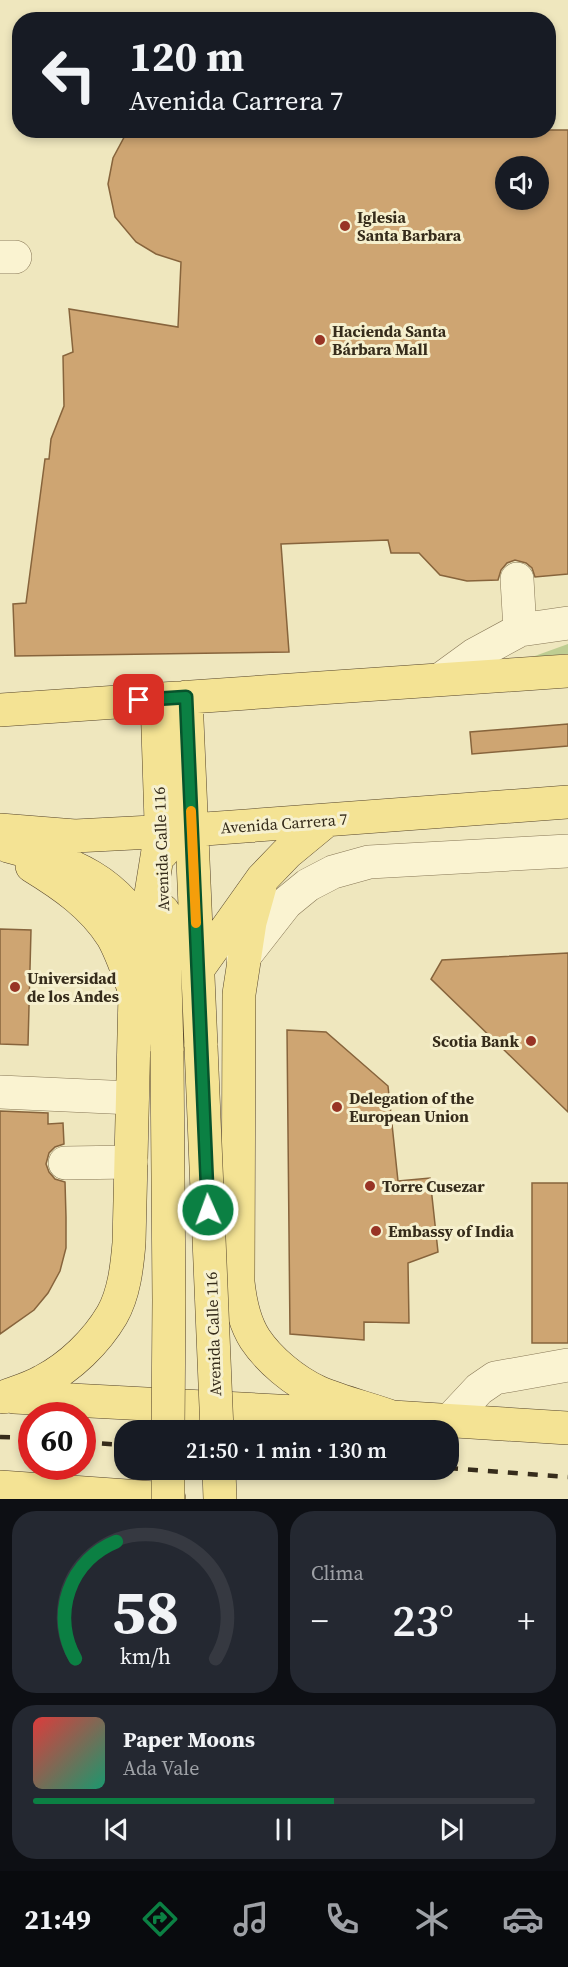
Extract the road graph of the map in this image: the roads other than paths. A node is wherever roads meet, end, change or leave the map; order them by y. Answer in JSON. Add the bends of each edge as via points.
{"nodes":[{"id":1,"x":518,"y":579,"type":"dead end"},
{"id":2,"x":568,"y":623,"type":"edge"},
{"id":3,"x":520,"y":630,"type":"junction"},
{"id":4,"x":568,"y":671,"type":"edge"},
{"id":5,"x":441,"y":679,"type":"junction"},
{"id":6,"x":172,"y":698,"type":"junction"},
{"id":7,"x":0,"y":710,"type":"edge"},
{"id":8,"x":568,"y":802,"type":"edge"},
{"id":9,"x":327,"y":819,"type":"junction"},
{"id":10,"x":0,"y":830,"type":"edge"},
{"id":11,"x":176,"y":831,"type":"junction"},
{"id":12,"x":0,"y":844,"type":"edge"},
{"id":13,"x":568,"y":851,"type":"edge"},
{"id":14,"x":0,"y":853,"type":"edge"},
{"id":15,"x":262,"y":879,"type":"junction"},
{"id":16,"x":144,"y":931,"type":"junction"},
{"id":17,"x":243,"y":958,"type":"junction"},
{"id":18,"x":198,"y":969,"type":"junction"},
{"id":19,"x":165,"y":974,"type":"junction"},
{"id":20,"x":135,"y":993,"type":"junction"},
{"id":21,"x":0,"y":1092,"type":"edge"},
{"id":22,"x":132,"y":1098,"type":"junction"},
{"id":23,"x":131,"y":1161,"type":"junction"},
{"id":24,"x":64,"y":1163,"type":"dead end"},
{"id":25,"x":568,"y":1365,"type":"edge"},
{"id":26,"x":2,"y":1396,"type":"edge"},
{"id":27,"x":392,"y":1417,"type":"junction"},
{"id":28,"x":168,"y":1420,"type":"edge"},
{"id":29,"x":217,"y":1420,"type":"edge"},
{"id":30,"x":450,"y":1420,"type":"joint"},
{"id":31,"x":459,"y":1421,"type":"edge"},
{"id":32,"x":568,"y":1428,"type":"edge"},
{"id":33,"x":168,"y":1480,"type":"edge"},
{"id":34,"x":219,"y":1480,"type":"edge"},
{"id":35,"x":0,"y":1487,"type":"edge"},
{"id":36,"x":168,"y":1499,"type":"edge"},
{"id":37,"x":220,"y":1499,"type":"edge"}],
"edges":[{"from":1,"to":3,"type":"street"},
{"from":2,"to":3,"type":"street"},
{"from":3,"to":5,"type":"street","via":[[474,655]]},
{"from":4,"to":5,"type":"main road"},
{"from":5,"to":6,"type":"main road"},
{"from":6,"to":7,"type":"main road"},
{"from":6,"to":11,"type":"main road","name":"Avenida Calle 116"},
{"from":8,"to":9,"type":"main road","name":"Avenida Carrera 7"},
{"from":9,"to":11,"type":"main road","name":"Avenida Carrera 7"},
{"from":9,"to":15,"type":"main road"},
{"from":10,"to":11,"type":"main road","name":"Avenida Carrera 7","via":[[75,836]]},
{"from":11,"to":16,"type":"main road"},
{"from":11,"to":18,"type":"main road","name":"Avenida Calle 116"},
{"from":11,"to":19,"type":"main road","name":"Avenida Calle 116"},
{"from":12,"to":16,"type":"main road","via":[[48,857],[94,878],[120,898]]},
{"from":13,"to":17,"type":"street","via":[[391,860],[333,872],[286,903]]},
{"from":14,"to":20,"type":"main road","via":[[29,864],[82,900],[112,937]]},
{"from":15,"to":17,"type":"main road"},
{"from":15,"to":18,"type":"main road"},
{"from":16,"to":19,"type":"main road"},
{"from":16,"to":20,"type":"main road"},
{"from":17,"to":27,"type":"main road","via":[[239,994],[238,1282],[246,1321],[254,1338],[296,1379],[317,1391]]},
{"from":18,"to":29,"type":"main road","name":"Avenida Calle 116","bridge":true},
{"from":19,"to":28,"type":"main road","name":"Avenida Calle 116","bridge":true},
{"from":20,"to":22,"type":"main road"},
{"from":21,"to":22,"type":"street"},
{"from":22,"to":23,"type":"main road"},
{"from":23,"to":24,"type":"street"},
{"from":23,"to":26,"type":"main road","via":[[127,1268],[113,1314],[81,1354],[64,1367],[42,1382]]},
{"from":25,"to":30,"type":"street","via":[[495,1378],[478,1389]]},
{"from":26,"to":27,"type":"main road"},
{"from":27,"to":30,"type":"main road"},
{"from":31,"to":32,"type":"main road"},
{"from":33,"to":36,"type":"main road","bridge":true},
{"from":34,"to":37,"type":"main road"},
{"from":35,"to":36,"type":"main road"}]}
